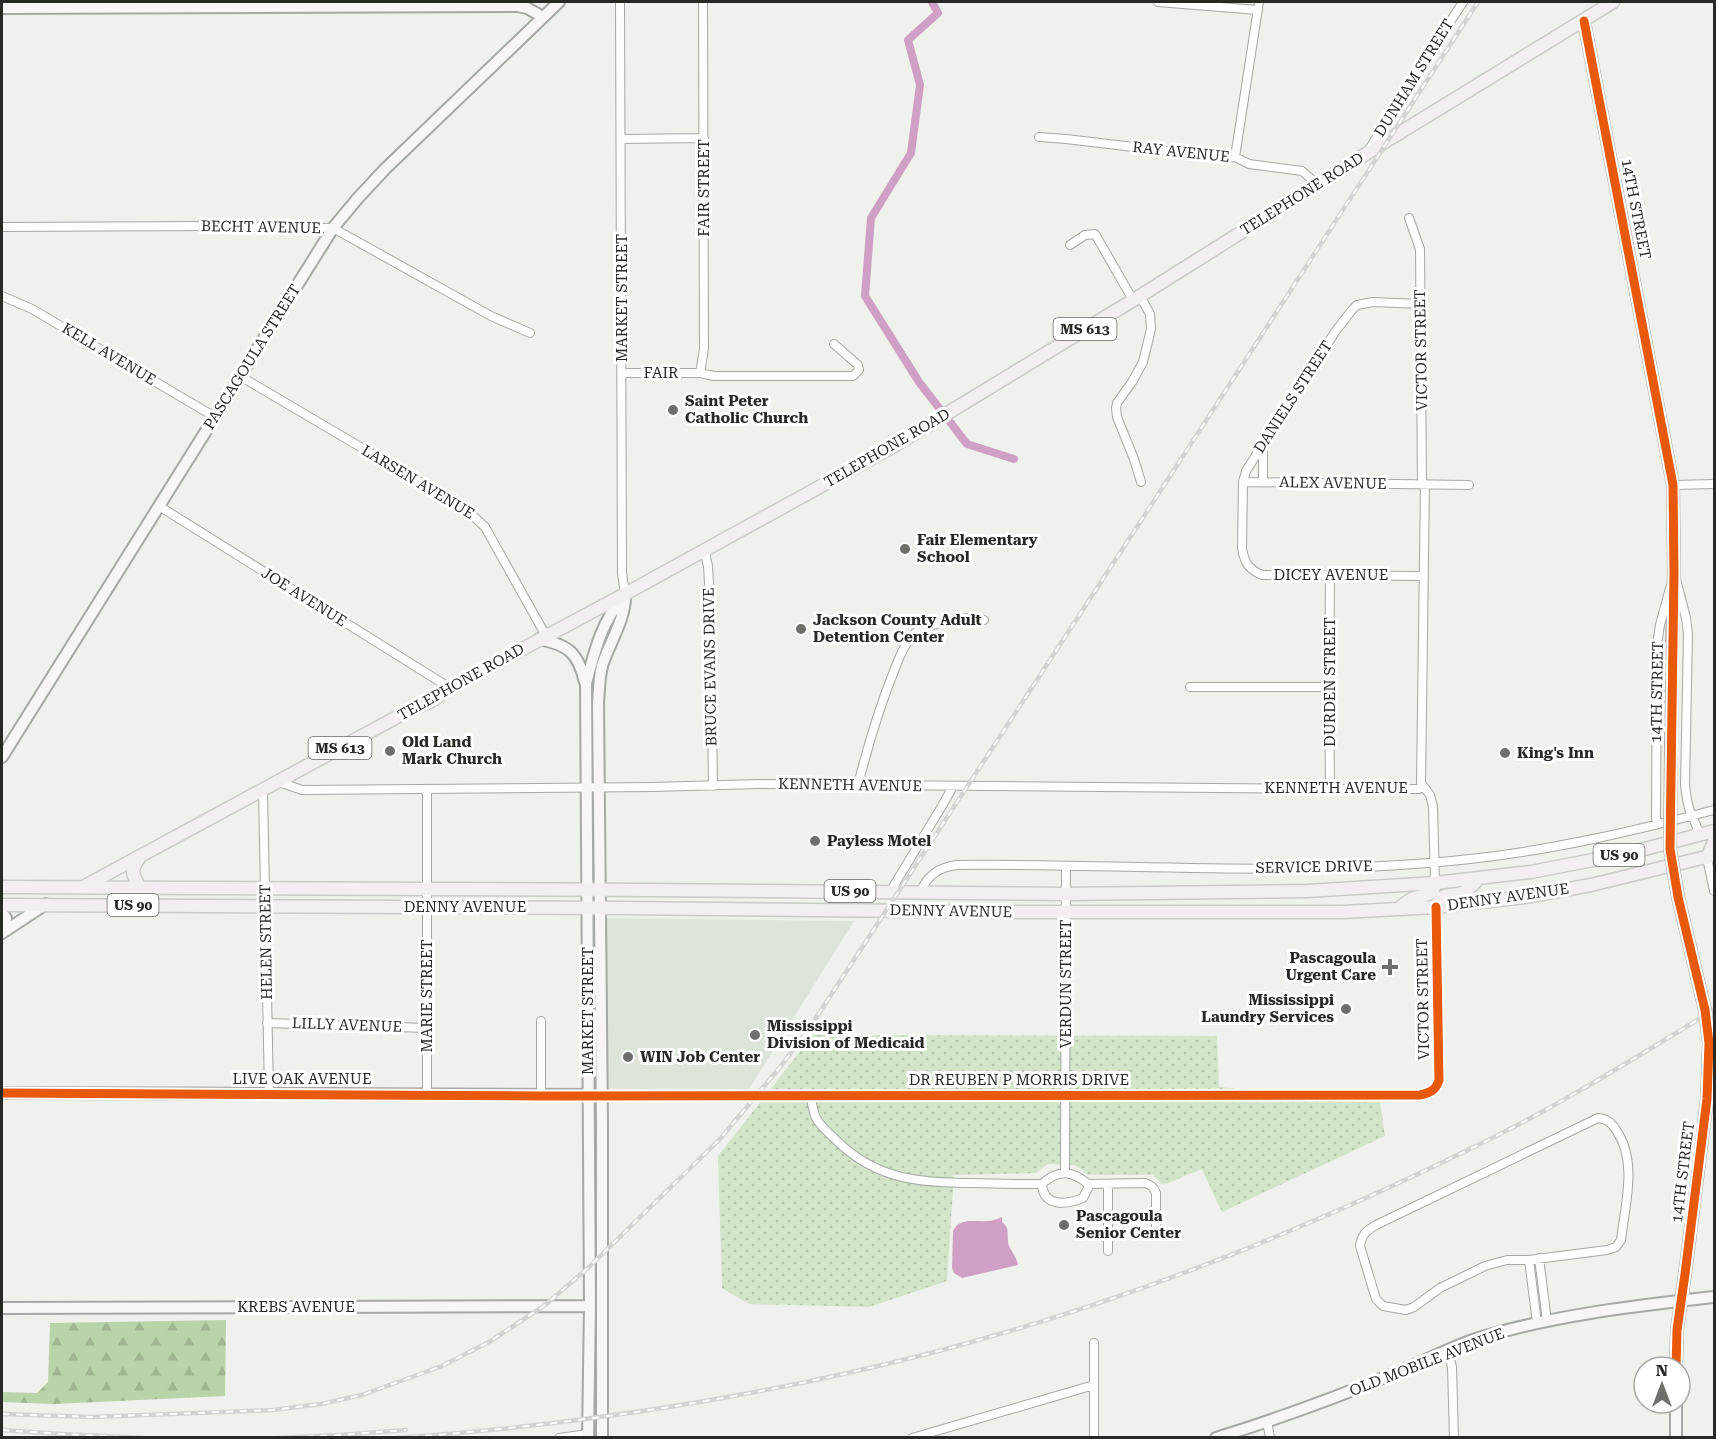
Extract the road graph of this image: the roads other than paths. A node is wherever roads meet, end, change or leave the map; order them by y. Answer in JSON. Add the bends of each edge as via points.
{"nodes":[{"id":1,"x":559,"y":2,"type":"edge"},
{"id":2,"x":620,"y":2,"type":"edge"},
{"id":3,"x":703,"y":2,"type":"edge"},
{"id":4,"x":1158,"y":2,"type":"edge"},
{"id":5,"x":1463,"y":2,"type":"edge"},
{"id":6,"x":1613,"y":2,"type":"edge"},
{"id":7,"x":240,"y":4,"type":"edge"},
{"id":8,"x":1258,"y":6,"type":"edge"},
{"id":9,"x":2,"y":8,"type":"edge"},
{"id":10,"x":543,"y":17,"type":"junction"},
{"id":11,"x":1584,"y":21,"type":"junction"},
{"id":12,"x":704,"y":138,"type":"junction"},
{"id":13,"x":1039,"y":138,"type":"dead end"},
{"id":14,"x":621,"y":139,"type":"junction"},
{"id":15,"x":1366,"y":154,"type":"junction"},
{"id":16,"x":1235,"y":157,"type":"junction"},
{"id":17,"x":1317,"y":184,"type":"junction"},
{"id":18,"x":1409,"y":218,"type":"dead end"},
{"id":19,"x":2,"y":227,"type":"edge"},
{"id":20,"x":333,"y":228,"type":"junction"},
{"id":21,"x":1070,"y":245,"type":"dead end"},
{"id":22,"x":2,"y":296,"type":"edge"},
{"id":23,"x":1136,"y":298,"type":"junction"},
{"id":24,"x":1421,"y":304,"type":"junction"},
{"id":25,"x":530,"y":333,"type":"dead end"},
{"id":26,"x":834,"y":344,"type":"dead end"},
{"id":27,"x":622,"y":373,"type":"junction"},
{"id":28,"x":700,"y":373,"type":"junction"},
{"id":29,"x":240,"y":376,"type":"junction"},
{"id":30,"x":215,"y":417,"type":"junction"},
{"id":31,"x":1263,"y":444,"type":"junction"},
{"id":32,"x":1141,"y":482,"type":"dead end"},
{"id":33,"x":1243,"y":482,"type":"junction"},
{"id":34,"x":1263,"y":482,"type":"junction"},
{"id":35,"x":1424,"y":484,"type":"junction"},
{"id":36,"x":1714,"y":484,"type":"edge"},
{"id":37,"x":1469,"y":485,"type":"dead end"},
{"id":38,"x":1673,"y":485,"type":"junction"},
{"id":39,"x":159,"y":506,"type":"junction"},
{"id":40,"x":704,"y":549,"type":"junction"},
{"id":41,"x":1244,"y":560,"type":"joint"},
{"id":42,"x":1674,"y":572,"type":"junction"},
{"id":43,"x":1330,"y":575,"type":"junction"},
{"id":44,"x":1424,"y":576,"type":"junction"},
{"id":45,"x":625,"y":594,"type":"junction"},
{"id":46,"x":984,"y":620,"type":"dead end"},
{"id":47,"x":542,"y":638,"type":"junction"},
{"id":48,"x":586,"y":683,"type":"junction"},
{"id":49,"x":1190,"y":687,"type":"dead end"},
{"id":50,"x":1329,"y":687,"type":"junction"},
{"id":51,"x":450,"y":688,"type":"junction"},
{"id":52,"x":2,"y":757,"type":"edge"},
{"id":53,"x":279,"y":782,"type":"junction"},
{"id":54,"x":858,"y":785,"type":"junction"},
{"id":55,"x":713,"y":786,"type":"junction"},
{"id":56,"x":951,"y":786,"type":"junction"},
{"id":57,"x":1422,"y":787,"type":"junction"},
{"id":58,"x":586,"y":788,"type":"junction"},
{"id":59,"x":598,"y":788,"type":"junction"},
{"id":60,"x":1330,"y":789,"type":"junction"},
{"id":61,"x":427,"y":790,"type":"junction"},
{"id":62,"x":263,"y":791,"type":"junction"},
{"id":63,"x":1714,"y":810,"type":"edge"},
{"id":64,"x":1693,"y":816,"type":"junction"},
{"id":65,"x":1657,"y":824,"type":"junction"},
{"id":66,"x":1714,"y":831,"type":"edge"},
{"id":67,"x":1699,"y":835,"type":"junction"},
{"id":68,"x":1714,"y":842,"type":"edge"},
{"id":69,"x":1711,"y":856,"type":"edge"},
{"id":70,"x":140,"y":857,"type":"junction"},
{"id":71,"x":1435,"y":862,"type":"junction"},
{"id":72,"x":1689,"y":862,"type":"junction"},
{"id":73,"x":1066,"y":866,"type":"junction"},
{"id":74,"x":1479,"y":878,"type":"junction"},
{"id":75,"x":1435,"y":883,"type":"junction"},
{"id":76,"x":2,"y":887,"type":"edge"},
{"id":77,"x":83,"y":887,"type":"junction"},
{"id":78,"x":140,"y":887,"type":"junction"},
{"id":79,"x":265,"y":888,"type":"junction"},
{"id":80,"x":427,"y":889,"type":"junction"},
{"id":81,"x":593,"y":889,"type":"junction"},
{"id":82,"x":1714,"y":891,"type":"edge"},
{"id":83,"x":890,"y":892,"type":"junction"},
{"id":84,"x":920,"y":892,"type":"junction"},
{"id":85,"x":1066,"y":894,"type":"junction"},
{"id":86,"x":46,"y":904,"type":"junction"},
{"id":87,"x":2,"y":905,"type":"edge"},
{"id":88,"x":265,"y":906,"type":"junction"},
{"id":89,"x":427,"y":907,"type":"junction"},
{"id":90,"x":1436,"y":907,"type":"junction"},
{"id":91,"x":593,"y":908,"type":"junction"},
{"id":92,"x":1397,"y":909,"type":"junction"},
{"id":93,"x":1066,"y":912,"type":"junction"},
{"id":94,"x":2,"y":913,"type":"edge"},
{"id":95,"x":3,"y":932,"type":"edge"},
{"id":96,"x":541,"y":1021,"type":"dead end"},
{"id":97,"x":267,"y":1023,"type":"junction"},
{"id":98,"x":427,"y":1028,"type":"junction"},
{"id":99,"x":1434,"y":1089,"type":"joint"},
{"id":100,"x":2,"y":1093,"type":"edge"},
{"id":101,"x":269,"y":1094,"type":"junction"},
{"id":102,"x":427,"y":1095,"type":"junction"},
{"id":103,"x":589,"y":1095,"type":"junction"},
{"id":104,"x":602,"y":1095,"type":"junction"},
{"id":105,"x":810,"y":1095,"type":"junction"},
{"id":106,"x":1066,"y":1095,"type":"junction"},
{"id":107,"x":541,"y":1096,"type":"junction"},
{"id":108,"x":1065,"y":1173,"type":"junction"},
{"id":109,"x":1042,"y":1184,"type":"junction"},
{"id":110,"x":1088,"y":1184,"type":"junction"},
{"id":111,"x":1108,"y":1184,"type":"junction"},
{"id":112,"x":1156,"y":1227,"type":"dead end"},
{"id":113,"x":1108,"y":1251,"type":"dead end"},
{"id":114,"x":1539,"y":1258,"type":"junction"},
{"id":115,"x":1529,"y":1260,"type":"junction"},
{"id":116,"x":1714,"y":1297,"type":"edge"},
{"id":117,"x":1680,"y":1301,"type":"junction"},
{"id":118,"x":590,"y":1306,"type":"junction"},
{"id":119,"x":2,"y":1308,"type":"edge"},
{"id":120,"x":1542,"y":1322,"type":"junction"},
{"id":121,"x":1094,"y":1343,"type":"dead end"},
{"id":122,"x":1449,"y":1350,"type":"junction"},
{"id":123,"x":1676,"y":1355,"type":"edge"},
{"id":124,"x":1094,"y":1385,"type":"junction"},
{"id":125,"x":1676,"y":1415,"type":"edge"},
{"id":126,"x":1267,"y":1421,"type":"junction"},
{"id":127,"x":588,"y":1436,"type":"edge"},
{"id":128,"x":559,"y":1437,"type":"edge"},
{"id":129,"x":602,"y":1437,"type":"edge"},
{"id":130,"x":912,"y":1437,"type":"edge"},
{"id":131,"x":1094,"y":1437,"type":"edge"},
{"id":132,"x":1216,"y":1437,"type":"edge"},
{"id":133,"x":1270,"y":1437,"type":"edge"},
{"id":134,"x":1454,"y":1437,"type":"edge"},
{"id":135,"x":1676,"y":1437,"type":"edge"}],
"edges":[{"from":1,"to":10,"type":"street","name":"PASCAGOULA STREET"},
{"from":2,"to":14,"type":"street","name":"MARKET STREET"},
{"from":3,"to":12,"type":"street","name":"FAIR STREET"},
{"from":4,"to":8,"type":"street"},
{"from":5,"to":15,"type":"street","name":"DUNHAM STREET"},
{"from":6,"to":11,"type":"main road","name":"TELEPHONE ROAD","number":"MS 613"},
{"from":7,"to":9,"type":"street"},
{"from":7,"to":10,"type":"street","via":[[518,6]]},
{"from":8,"to":16,"type":"street"},
{"from":10,"to":20,"type":"street","name":"PASCAGOULA STREET","via":[[385,169]]},
{"from":11,"to":15,"type":"main road","name":"TELEPHONE ROAD","number":"MS 613"},
{"from":11,"to":38,"type":"street","name":"14TH STREET"},
{"from":12,"to":14,"type":"street"},
{"from":12,"to":28,"type":"street","name":"FAIR STREET","via":[[704,349]]},
{"from":13,"to":16,"type":"street","name":"RAY AVENUE"},
{"from":14,"to":27,"type":"street","name":"MARKET STREET"},
{"from":15,"to":17,"type":"main road","name":"TELEPHONE ROAD","number":"MS 613"},
{"from":16,"to":17,"type":"street","name":"RAY AVENUE","via":[[1249,164],[1302,171]]},
{"from":17,"to":23,"type":"main road","name":"TELEPHONE ROAD","number":"MS 613"},
{"from":18,"to":24,"type":"street","name":"VICTOR STREET","via":[[1420,249]]},
{"from":19,"to":20,"type":"street","name":"BECHT AVENUE"},
{"from":20,"to":25,"type":"street","name":"BECHT AVENUE","via":[[491,316]]},
{"from":20,"to":29,"type":"street","name":"PASCAGOULA STREET"},
{"from":21,"to":23,"type":"street","via":[[1085,235],[1095,234]]},
{"from":22,"to":30,"type":"street","name":"KELL AVENUE","via":[[32,309]]},
{"from":23,"to":32,"type":"street","via":[[1150,314],[1151,329],[1143,362],[1116,408]]},
{"from":23,"to":40,"type":"main road","name":"TELEPHONE ROAD","number":"MS 613","via":[[892,447]]},
{"from":24,"to":31,"type":"street","name":"DANIELS STREET","via":[[1357,305],[1335,332]]},
{"from":24,"to":35,"type":"street","name":"VICTOR STREET"},
{"from":26,"to":28,"type":"street","name":"FAIR","via":[[858,365],[853,376]]},
{"from":27,"to":28,"type":"street","name":"FAIR"},
{"from":27,"to":45,"type":"street","name":"MARKET STREET"},
{"from":29,"to":30,"type":"street","name":"PASCAGOULA STREET"},
{"from":29,"to":47,"type":"street","name":"LARSEN AVENUE","via":[[478,519],[495,542]]},
{"from":30,"to":39,"type":"street","name":"PASCAGOULA STREET"},
{"from":31,"to":33,"type":"street","name":"DANIELS STREET"},
{"from":31,"to":34,"type":"street"},
{"from":33,"to":34,"type":"street","name":"ALEX AVENUE"},
{"from":33,"to":41,"type":"street","name":"DANIELS STREET"},
{"from":34,"to":35,"type":"street","name":"ALEX AVENUE"},
{"from":35,"to":37,"type":"street","name":"ALEX AVENUE"},
{"from":35,"to":44,"type":"street","name":"VICTOR STREET"},
{"from":36,"to":38,"type":"street"},
{"from":38,"to":42,"type":"street","name":"14TH STREET"},
{"from":39,"to":51,"type":"street","name":"JOE AVENUE"},
{"from":39,"to":52,"type":"street","name":"PASCAGOULA STREET"},
{"from":40,"to":45,"type":"main road","name":"TELEPHONE ROAD","number":"MS 613"},
{"from":40,"to":55,"type":"street","name":"BRUCE EVANS DRIVE","via":[[710,600]]},
{"from":41,"to":43,"type":"street","name":"DICEY AVENUE","via":[[1248,567],[1262,574]]},
{"from":42,"to":64,"type":"street","via":[[1688,633],[1685,785]]},
{"from":42,"to":65,"type":"street","via":[[1657,645]]},
{"from":42,"to":117,"type":"street","name":"14TH STREET","bridge":true,"via":[[1670,849],[1709,1043],[1707,1099]]},
{"from":43,"to":44,"type":"street","name":"DICEY AVENUE"},
{"from":43,"to":50,"type":"street","name":"DURDEN STREET"},
{"from":44,"to":57,"type":"street","name":"VICTOR STREET"},
{"from":45,"to":47,"type":"main road","name":"TELEPHONE ROAD","number":"MS 613"},
{"from":45,"to":48,"type":"street","name":"MARKET STREET","via":[[603,627]]},
{"from":45,"to":59,"type":"street","name":"MARKET STREET","via":[[599,677]]},
{"from":46,"to":54,"type":"street","via":[[963,618],[928,626],[909,640],[882,701]]},
{"from":47,"to":48,"type":"street","via":[[567,647],[581,667]]},
{"from":47,"to":51,"type":"main road","name":"TELEPHONE ROAD","number":"MS 613"},
{"from":48,"to":58,"type":"street","name":"MARKET STREET"},
{"from":49,"to":50,"type":"street"},
{"from":50,"to":60,"type":"street","name":"DURDEN STREET"},
{"from":51,"to":53,"type":"main road","name":"TELEPHONE ROAD","number":"MS 613"},
{"from":53,"to":61,"type":"street","name":"KENNETH AVENUE","via":[[302,790]]},
{"from":53,"to":62,"type":"main road","name":"TELEPHONE ROAD","number":"MS 613"},
{"from":54,"to":55,"type":"street","name":"KENNETH AVENUE"},
{"from":54,"to":56,"type":"street","name":"KENNETH AVENUE"},
{"from":55,"to":59,"type":"street","name":"KENNETH AVENUE"},
{"from":56,"to":60,"type":"street","name":"KENNETH AVENUE"},
{"from":56,"to":83,"type":"street"},
{"from":57,"to":60,"type":"street","name":"KENNETH AVENUE"},
{"from":57,"to":71,"type":"street","name":"VICTOR STREET","via":[[1430,795],[1433,807]]},
{"from":58,"to":59,"type":"street","name":"KENNETH AVENUE"},
{"from":58,"to":61,"type":"street","name":"KENNETH AVENUE"},
{"from":58,"to":81,"type":"street","name":"MARKET STREET"},
{"from":59,"to":81,"type":"street","name":"MARKET STREET"},
{"from":61,"to":80,"type":"street","name":"MARIE STREET"},
{"from":62,"to":70,"type":"main road","name":"TELEPHONE ROAD","number":"MS 613"},
{"from":62,"to":79,"type":"street","name":"HELEN STREET"},
{"from":63,"to":64,"type":"street","name":"SERVICE DRIVE"},
{"from":64,"to":65,"type":"street","name":"SERVICE DRIVE"},
{"from":64,"to":67,"type":"street"},
{"from":65,"to":71,"type":"street","name":"SERVICE DRIVE","via":[[1568,844]]},
{"from":66,"to":67,"type":"main road","number":"US 90"},
{"from":67,"to":72,"type":"main road"},
{"from":67,"to":74,"type":"main road","name":"DENNY AVENUE","number":"US 90","via":[[1583,862]]},
{"from":68,"to":69,"type":"main road"},
{"from":69,"to":72,"type":"main road","name":"DENNY AVENUE","number":"US 90"},
{"from":69,"to":82,"type":"street"},
{"from":70,"to":77,"type":"main road","name":"TELEPHONE ROAD","number":"MS 613"},
{"from":70,"to":78,"type":"main road","via":[[132,870]]},
{"from":71,"to":73,"type":"street","name":"SERVICE DRIVE","via":[[1307,868]]},
{"from":71,"to":75,"type":"street","name":"VICTOR STREET"},
{"from":72,"to":90,"type":"main road","name":"DENNY AVENUE","number":"US 90","via":[[1525,897]]},
{"from":73,"to":84,"type":"street","name":"SERVICE DRIVE","via":[[949,866],[933,873]]},
{"from":73,"to":85,"type":"street","name":"VERDUN STREET"},
{"from":74,"to":75,"type":"main road","name":"DENNY AVENUE","number":"US 90"},
{"from":74,"to":90,"type":"main road","via":[[1464,892],[1442,897]]},
{"from":75,"to":85,"type":"main road","name":"DENNY AVENUE","number":"US 90","via":[[1307,891]]},
{"from":75,"to":92,"type":"main road","via":[[1432,893]]},
{"from":76,"to":77,"type":"main road","name":"DENNY AVENUE","number":"US 90"},
{"from":77,"to":78,"type":"main road","name":"DENNY AVENUE","number":"US 90"},
{"from":78,"to":79,"type":"main road","name":"DENNY AVENUE","number":"US 90"},
{"from":79,"to":80,"type":"main road","name":"DENNY AVENUE","number":"US 90"},
{"from":79,"to":88,"type":"street","name":"HELEN STREET"},
{"from":80,"to":81,"type":"main road","name":"DENNY AVENUE","number":"US 90"},
{"from":80,"to":89,"type":"street","name":"MARIE STREET"},
{"from":81,"to":83,"type":"main road","name":"DENNY AVENUE","number":"US 90"},
{"from":81,"to":91,"type":"street","name":"MARKET STREET"},
{"from":83,"to":84,"type":"main road","name":"DENNY AVENUE","number":"US 90"},
{"from":84,"to":85,"type":"main road","name":"DENNY AVENUE","number":"US 90"},
{"from":85,"to":93,"type":"street","name":"VERDUN STREET"},
{"from":86,"to":87,"type":"main road","name":"DENNY AVENUE","number":"US 90"},
{"from":86,"to":88,"type":"main road","name":"DENNY AVENUE","number":"US 90"},
{"from":86,"to":95,"type":"street"},
{"from":88,"to":89,"type":"main road","name":"DENNY AVENUE","number":"US 90"},
{"from":88,"to":97,"type":"street","name":"HELEN STREET"},
{"from":89,"to":91,"type":"main road","name":"DENNY AVENUE","number":"US 90"},
{"from":89,"to":98,"type":"street","name":"MARIE STREET"},
{"from":90,"to":92,"type":"main road","name":"DENNY AVENUE","number":"US 90"},
{"from":90,"to":99,"type":"street","name":"VICTOR STREET","via":[[1439,1080]]},
{"from":91,"to":93,"type":"main road","name":"DENNY AVENUE","number":"US 90"},
{"from":91,"to":103,"type":"street","name":"MARKET STREET"},
{"from":91,"to":104,"type":"street","name":"MARKET STREET"},
{"from":92,"to":93,"type":"main road","name":"DENNY AVENUE","number":"US 90"},
{"from":93,"to":106,"type":"street","name":"VERDUN STREET"},
{"from":94,"to":95,"type":"street","via":[[6,918]]},
{"from":96,"to":107,"type":"street"},
{"from":97,"to":98,"type":"street","name":"LILLY AVENUE"},
{"from":97,"to":101,"type":"street","name":"HELEN STREET"},
{"from":98,"to":102,"type":"street","name":"MARIE STREET"},
{"from":99,"to":106,"type":"street","name":"DR REUBEN P MORRIS DRIVE","via":[[1420,1095]]},
{"from":100,"to":101,"type":"street","name":"LIVE OAK AVENUE"},
{"from":101,"to":102,"type":"street","name":"LIVE OAK AVENUE"},
{"from":102,"to":107,"type":"street","name":"LIVE OAK AVENUE"},
{"from":103,"to":104,"type":"street","name":"LIVE OAK AVENUE"},
{"from":103,"to":107,"type":"street","name":"LIVE OAK AVENUE"},
{"from":103,"to":118,"type":"street","name":"MARKET STREET"},
{"from":104,"to":105,"type":"street","name":"DR REUBEN P MORRIS DRIVE"},
{"from":104,"to":129,"type":"street","name":"MARKET STREET"},
{"from":105,"to":106,"type":"street","name":"DR REUBEN P MORRIS DRIVE"},
{"from":105,"to":109,"type":"street","via":[[816,1118],[829,1133],[854,1156],[887,1174],[938,1183]]},
{"from":106,"to":108,"type":"street","name":"VERDUN STREET"},
{"from":108,"to":109,"type":"street"},
{"from":108,"to":110,"type":"street"},
{"from":109,"to":110,"type":"street","via":[[1046,1197],[1062,1202],[1083,1198]]},
{"from":110,"to":111,"type":"street"},
{"from":111,"to":112,"type":"street","via":[[1151,1185],[1156,1193]]},
{"from":111,"to":113,"type":"street"},
{"from":114,"to":115,"type":"street"},
{"from":114,"to":115,"type":"street","via":[[1607,1250],[1621,1240],[1629,1179],[1627,1155],[1622,1138],[1605,1119],[1598,1118],[1376,1225],[1365,1231],[1360,1245],[1376,1299],[1383,1306],[1406,1310],[1485,1266]]},
{"from":114,"to":120,"type":"street"},
{"from":115,"to":120,"type":"street"},
{"from":116,"to":117,"type":"street","name":"OLD MOBILE AVENUE"},
{"from":117,"to":120,"type":"street","name":"OLD MOBILE AVENUE"},
{"from":117,"to":123,"type":"street","name":"14TH STREET"},
{"from":118,"to":119,"type":"street","name":"KREBS AVENUE"},
{"from":118,"to":127,"type":"street","name":"MARKET STREET"},
{"from":120,"to":122,"type":"street","name":"OLD MOBILE AVENUE"},
{"from":121,"to":124,"type":"street"},
{"from":122,"to":126,"type":"street","name":"OLD MOBILE AVENUE"},
{"from":122,"to":134,"type":"street"},
{"from":124,"to":130,"type":"street"},
{"from":124,"to":131,"type":"street"},
{"from":125,"to":135,"type":"street"},
{"from":126,"to":132,"type":"street","name":"OLD MOBILE AVENUE"},
{"from":126,"to":133,"type":"street"},
{"from":127,"to":128,"type":"street"}]}
